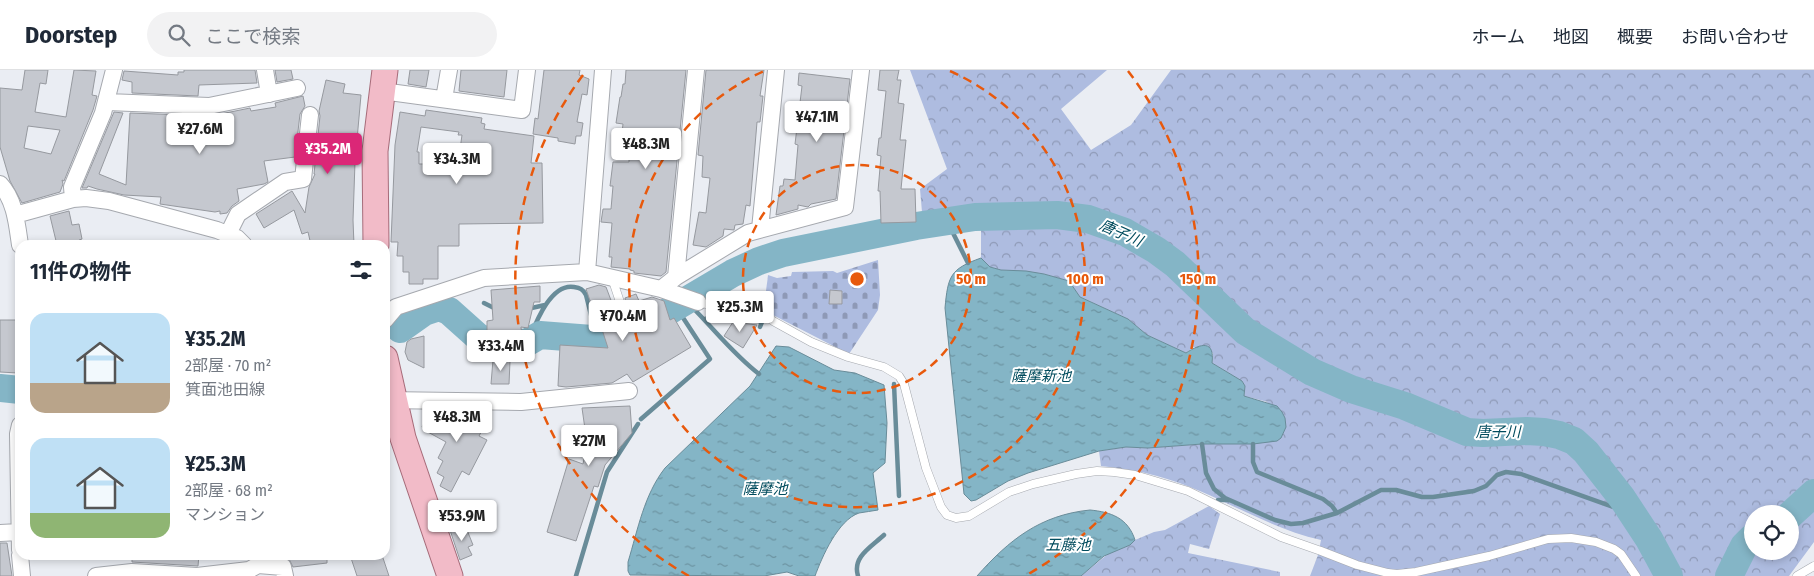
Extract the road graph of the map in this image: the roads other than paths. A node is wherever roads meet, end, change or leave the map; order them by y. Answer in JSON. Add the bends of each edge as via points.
{"nodes":[{"id":1,"x":114,"y":70,"type":"edge"},
{"id":2,"x":264,"y":70,"type":"edge"},
{"id":3,"x":449,"y":70,"type":"edge"},
{"id":4,"x":527,"y":70,"type":"edge"},
{"id":5,"x":603,"y":70,"type":"edge"},
{"id":6,"x":696,"y":70,"type":"edge"},
{"id":7,"x":776,"y":70,"type":"edge"},
{"id":8,"x":861,"y":70,"type":"edge"},
{"id":9,"x":383,"y":80,"type":"edge"},
{"id":10,"x":298,"y":88,"type":"dead end"},
{"id":11,"x":269,"y":94,"type":"junction"},
{"id":12,"x":444,"y":99,"type":"junction"},
{"id":13,"x":107,"y":102,"type":"junction"},
{"id":14,"x":310,"y":115,"type":"dead end"},
{"id":15,"x":0,"y":184,"type":"edge"},
{"id":16,"x":73,"y":199,"type":"junction"},
{"id":17,"x":15,"y":215,"type":"junction"},
{"id":18,"x":760,"y":229,"type":"junction"},
{"id":19,"x":228,"y":234,"type":"junction"},
{"id":20,"x":19,"y":240,"type":"edge"},
{"id":21,"x":239,"y":240,"type":"edge"},
{"id":22,"x":376,"y":240,"type":"edge"},
{"id":23,"x":587,"y":272,"type":"junction"},
{"id":24,"x":612,"y":276,"type":"junction"},
{"id":25,"x":676,"y":277,"type":"junction"},
{"id":26,"x":661,"y":289,"type":"junction"},
{"id":27,"x":691,"y":299,"type":"joint"},
{"id":28,"x":622,"y":308,"type":"dead end"},
{"id":29,"x":390,"y":314,"type":"edge"},
{"id":30,"x":629,"y":390,"type":"dead end"},
{"id":31,"x":390,"y":400,"type":"edge"},
{"id":32,"x":390,"y":403,"type":"edge"},
{"id":33,"x":0,"y":532,"type":"edge"},
{"id":34,"x":15,"y":532,"type":"edge"},
{"id":35,"x":20,"y":560,"type":"edge"},
{"id":36,"x":259,"y":560,"type":"edge"},
{"id":37,"x":1814,"y":566,"type":"edge"},
{"id":38,"x":22,"y":576,"type":"edge"},
{"id":39,"x":96,"y":576,"type":"edge"},
{"id":40,"x":285,"y":576,"type":"edge"},
{"id":41,"x":450,"y":576,"type":"edge"},
{"id":42,"x":1636,"y":576,"type":"edge"},
{"id":43,"x":1796,"y":576,"type":"edge"}],
"edges":[{"from":1,"to":13,"type":"street"},
{"from":2,"to":11,"type":"street"},
{"from":3,"to":12,"type":"street"},
{"from":4,"to":12,"type":"street","via":[[522,110]]},
{"from":5,"to":23,"type":"street"},
{"from":6,"to":25,"type":"street"},
{"from":7,"to":18,"type":"street"},
{"from":8,"to":18,"type":"street","via":[[845,206]]},
{"from":9,"to":12,"type":"street"},
{"from":9,"to":22,"type":"main road","via":[[375,151]]},
{"from":10,"to":11,"type":"street"},
{"from":11,"to":13,"type":"street","via":[[209,106]]},
{"from":13,"to":16,"type":"street","via":[[72,187]]},
{"from":14,"to":19,"type":"street","via":[[303,179],[285,182],[238,214]]},
{"from":15,"to":17,"type":"street"},
{"from":16,"to":17,"type":"street"},
{"from":16,"to":19,"type":"street","via":[[109,201]]},
{"from":17,"to":20,"type":"street"},
{"from":18,"to":25,"type":"street"},
{"from":19,"to":21,"type":"street"},
{"from":23,"to":24,"type":"street"},
{"from":23,"to":29,"type":"street","via":[[484,278],[396,307]]},
{"from":24,"to":26,"type":"street"},
{"from":24,"to":28,"type":"lane"},
{"from":25,"to":26,"type":"street"},
{"from":26,"to":27,"type":"street"},
{"from":27,"to":42,"type":"lane","via":[[717,307],[760,311],[811,342],[884,367],[899,376],[941,507],[956,518],[969,516],[1008,492],[1033,484],[1076,474],[1114,472],[1188,491],[1281,537],[1388,573],[1416,572],[1548,540],[1571,538],[1614,549]]},
{"from":30,"to":31,"type":"street","via":[[521,402]]},
{"from":32,"to":41,"type":"main road"},
{"from":33,"to":34,"type":"street"},
{"from":35,"to":38,"type":"street"},
{"from":36,"to":39,"type":"street","via":[[249,570],[197,576],[132,572]]},
{"from":36,"to":40,"type":"street","via":[[283,567]]},
{"from":37,"to":43,"type":"lane"}]}
